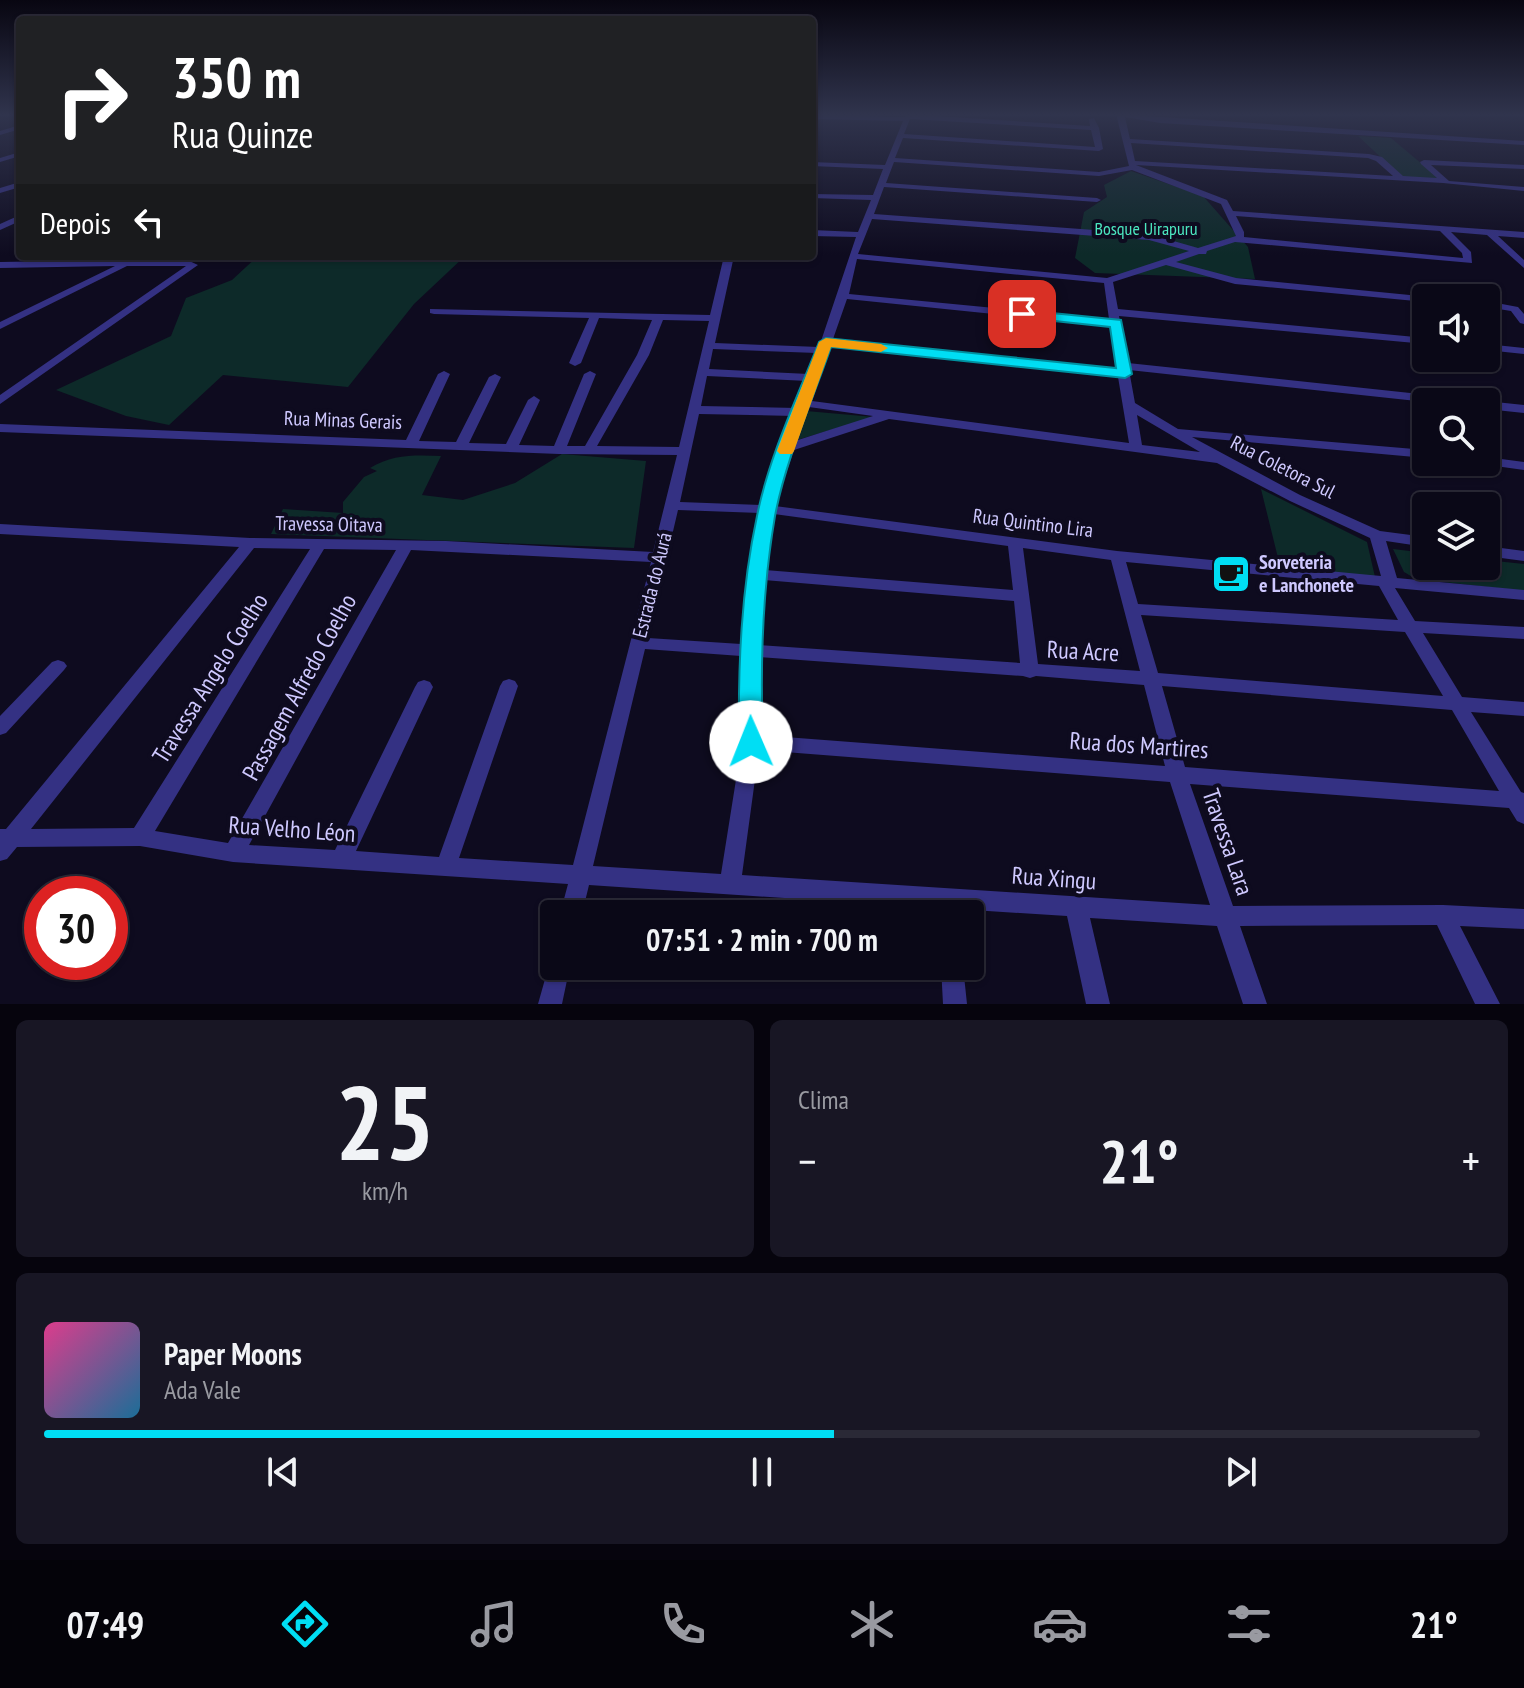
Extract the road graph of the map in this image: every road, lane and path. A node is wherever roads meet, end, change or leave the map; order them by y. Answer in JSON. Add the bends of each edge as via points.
{"nodes":[{"id":1,"x":842,"y":161,"type":"edge"},
{"id":2,"x":891,"y":161,"type":"edge"},
{"id":3,"x":1131,"y":161,"type":"edge"},
{"id":4,"x":1381,"y":161,"type":"edge"},
{"id":5,"x":1427,"y":161,"type":"edge"},
{"id":6,"x":1441,"y":161,"type":"edge"},
{"id":7,"x":816,"y":164,"type":"edge"},
{"id":8,"x":890,"y":164,"type":"junction"},
{"id":9,"x":842,"y":165,"type":"junction"},
{"id":10,"x":1132,"y":166,"type":"junction"},
{"id":11,"x":1524,"y":167,"type":"edge"},
{"id":12,"x":1400,"y":178,"type":"junction"},
{"id":13,"x":1443,"y":181,"type":"junction"},
{"id":14,"x":883,"y":185,"type":"junction"},
{"id":15,"x":1524,"y":189,"type":"edge"},
{"id":16,"x":816,"y":196,"type":"edge"},
{"id":17,"x":875,"y":198,"type":"junction"},
{"id":18,"x":1097,"y":200,"type":"dead end"},
{"id":19,"x":1232,"y":213,"type":"junction"},
{"id":20,"x":871,"y":216,"type":"junction"},
{"id":21,"x":1443,"y":229,"type":"junction"},
{"id":22,"x":1489,"y":232,"type":"junction"},
{"id":23,"x":816,"y":233,"type":"edge"},
{"id":24,"x":863,"y":235,"type":"junction"},
{"id":25,"x":1524,"y":235,"type":"edge"},
{"id":26,"x":1234,"y":239,"type":"junction"},
{"id":27,"x":1203,"y":252,"type":"junction"},
{"id":28,"x":853,"y":256,"type":"junction"},
{"id":29,"x":25,"y":260,"type":"edge"},
{"id":30,"x":135,"y":260,"type":"edge"},
{"id":31,"x":728,"y":260,"type":"edge"},
{"id":32,"x":1166,"y":262,"type":"junction"},
{"id":33,"x":128,"y":263,"type":"junction"},
{"id":34,"x":13,"y":265,"type":"junction"},
{"id":35,"x":1524,"y":265,"type":"edge"},
{"id":36,"x":0,"y":268,"type":"edge"},
{"id":37,"x":1108,"y":281,"type":"junction"},
{"id":38,"x":843,"y":296,"type":"junction"},
{"id":39,"x":1412,"y":298,"type":"edge"},
{"id":40,"x":1500,"y":306,"type":"edge"},
{"id":41,"x":434,"y":311,"type":"dead end"},
{"id":42,"x":595,"y":315,"type":"junction"},
{"id":43,"x":659,"y":316,"type":"junction"},
{"id":44,"x":716,"y":318,"type":"junction"},
{"id":45,"x":1115,"y":318,"type":"junction"},
{"id":46,"x":1524,"y":321,"type":"edge"},
{"id":47,"x":0,"y":326,"type":"edge"},
{"id":48,"x":1412,"y":340,"type":"edge"},
{"id":49,"x":709,"y":346,"type":"junction"},
{"id":50,"x":824,"y":346,"type":"junction"},
{"id":51,"x":1500,"y":348,"type":"edge"},
{"id":52,"x":1524,"y":351,"type":"edge"},
{"id":53,"x":575,"y":363,"type":"dead end"},
{"id":54,"x":1124,"y":370,"type":"junction"},
{"id":55,"x":703,"y":372,"type":"junction"},
{"id":56,"x":444,"y":374,"type":"dead end"},
{"id":57,"x":590,"y":374,"type":"dead end"},
{"id":58,"x":495,"y":377,"type":"dead end"},
{"id":59,"x":813,"y":378,"type":"junction"},
{"id":60,"x":1412,"y":398,"type":"edge"},
{"id":61,"x":0,"y":400,"type":"edge"},
{"id":62,"x":534,"y":400,"type":"dead end"},
{"id":63,"x":1131,"y":406,"type":"junction"},
{"id":64,"x":1500,"y":406,"type":"edge"},
{"id":65,"x":802,"y":408,"type":"junction"},
{"id":66,"x":1524,"y":409,"type":"edge"},
{"id":67,"x":694,"y":410,"type":"junction"},
{"id":68,"x":889,"y":415,"type":"junction"},
{"id":69,"x":0,"y":428,"type":"edge"},
{"id":70,"x":1175,"y":431,"type":"junction"},
{"id":71,"x":412,"y":442,"type":"junction"},
{"id":72,"x":461,"y":445,"type":"junction"},
{"id":73,"x":511,"y":447,"type":"junction"},
{"id":74,"x":1136,"y":447,"type":"junction"},
{"id":75,"x":590,"y":448,"type":"junction"},
{"id":76,"x":787,"y":448,"type":"junction"},
{"id":77,"x":559,"y":450,"type":"junction"},
{"id":78,"x":684,"y":451,"type":"junction"},
{"id":79,"x":1412,"y":453,"type":"edge"},
{"id":80,"x":1220,"y":459,"type":"junction"},
{"id":81,"x":1500,"y":463,"type":"edge"},
{"id":82,"x":1524,"y":466,"type":"edge"},
{"id":83,"x":672,"y":506,"type":"junction"},
{"id":84,"x":767,"y":509,"type":"junction"},
{"id":85,"x":0,"y":529,"type":"edge"},
{"id":86,"x":1377,"y":535,"type":"junction"},
{"id":87,"x":1412,"y":540,"type":"edge"},
{"id":88,"x":250,"y":543,"type":"junction"},
{"id":89,"x":320,"y":544,"type":"junction"},
{"id":90,"x":1015,"y":544,"type":"junction"},
{"id":91,"x":406,"y":545,"type":"junction"},
{"id":92,"x":1500,"y":553,"type":"edge"},
{"id":93,"x":1117,"y":556,"type":"junction"},
{"id":94,"x":1524,"y":556,"type":"edge"},
{"id":95,"x":657,"y":557,"type":"junction"},
{"id":96,"x":757,"y":574,"type":"junction"},
{"id":97,"x":1390,"y":580,"type":"junction"},
{"id":98,"x":1524,"y":595,"type":"edge"},
{"id":99,"x":1019,"y":596,"type":"junction"},
{"id":100,"x":1131,"y":609,"type":"junction"},
{"id":101,"x":1412,"y":626,"type":"junction"},
{"id":102,"x":1524,"y":633,"type":"edge"},
{"id":103,"x":638,"y":643,"type":"junction"},
{"id":104,"x":749,"y":649,"type":"junction"},
{"id":105,"x":58,"y":666,"type":"dead end"},
{"id":106,"x":1030,"y":672,"type":"junction"},
{"id":107,"x":1152,"y":680,"type":"junction"},
{"id":108,"x":509,"y":686,"type":"dead end"},
{"id":109,"x":424,"y":687,"type":"dead end"},
{"id":110,"x":1458,"y":704,"type":"junction"},
{"id":111,"x":1524,"y":709,"type":"edge"},
{"id":112,"x":0,"y":728,"type":"edge"},
{"id":113,"x":751,"y":742,"type":"junction"},
{"id":114,"x":1177,"y":774,"type":"junction"},
{"id":115,"x":1521,"y":805,"type":"edge"},
{"id":116,"x":140,"y":837,"type":"junction"},
{"id":117,"x":4,"y":843,"type":"edge"},
{"id":118,"x":233,"y":853,"type":"junction"},
{"id":119,"x":341,"y":860,"type":"junction"},
{"id":120,"x":446,"y":866,"type":"junction"},
{"id":121,"x":580,"y":875,"type":"junction"},
{"id":122,"x":730,"y":883,"type":"junction"},
{"id":123,"x":574,"y":900,"type":"edge"},
{"id":124,"x":879,"y":900,"type":"edge"},
{"id":125,"x":984,"y":905,"type":"edge"},
{"id":126,"x":1076,"y":906,"type":"junction"},
{"id":127,"x":1443,"y":915,"type":"junction"},
{"id":128,"x":1225,"y":916,"type":"junction"},
{"id":129,"x":1524,"y":919,"type":"edge"},
{"id":130,"x":556,"y":980,"type":"edge"},
{"id":131,"x":953,"y":980,"type":"edge"},
{"id":132,"x":550,"y":1004,"type":"edge"},
{"id":133,"x":955,"y":1004,"type":"edge"},
{"id":134,"x":1098,"y":1004,"type":"edge"},
{"id":135,"x":1255,"y":1004,"type":"edge"},
{"id":136,"x":1488,"y":1004,"type":"edge"}],
"edges":[{"from":1,"to":9,"type":"street"},
{"from":2,"to":8,"type":"street"},
{"from":3,"to":10,"type":"street"},
{"from":4,"to":12,"type":"street"},
{"from":5,"to":13,"type":"street"},
{"from":6,"to":11,"type":"street"},
{"from":7,"to":9,"type":"street"},
{"from":8,"to":9,"type":"street"},
{"from":8,"to":10,"type":"street","via":[[1099,174]]},
{"from":8,"to":14,"type":"street"},
{"from":10,"to":12,"type":"street"},
{"from":10,"to":19,"type":"street","via":[[1218,199]]},
{"from":12,"to":13,"type":"street"},
{"from":13,"to":15,"type":"street"},
{"from":14,"to":17,"type":"street"},
{"from":14,"to":18,"type":"street"},
{"from":16,"to":17,"type":"street"},
{"from":17,"to":20,"type":"street"},
{"from":19,"to":21,"type":"street"},
{"from":19,"to":26,"type":"street","via":[[1240,232]]},
{"from":20,"to":24,"type":"street"},
{"from":20,"to":27,"type":"street","via":[[1167,239]]},
{"from":21,"to":22,"type":"street"},
{"from":21,"to":26,"type":"street","via":[[1469,261]]},
{"from":22,"to":25,"type":"street"},
{"from":22,"to":35,"type":"street"},
{"from":23,"to":24,"type":"street"},
{"from":24,"to":28,"type":"street"},
{"from":26,"to":27,"type":"street"},
{"from":27,"to":32,"type":"street"},
{"from":28,"to":37,"type":"street"},
{"from":28,"to":38,"type":"street"},
{"from":29,"to":34,"type":"street"},
{"from":30,"to":33,"type":"street"},
{"from":31,"to":44,"type":"street","name":"Estrada do Aurá"},
{"from":32,"to":37,"type":"street"},
{"from":32,"to":39,"type":"street","via":[[1235,281]]},
{"from":33,"to":34,"type":"street"},
{"from":33,"to":47,"type":"street"},
{"from":33,"to":61,"type":"street","via":[[193,265]]},
{"from":34,"to":36,"type":"street"},
{"from":37,"to":45,"type":"street"},
{"from":38,"to":45,"type":"street"},
{"from":38,"to":50,"type":"street"},
{"from":40,"to":46,"type":"street","via":[[1514,309]]},
{"from":41,"to":42,"type":"street"},
{"from":42,"to":43,"type":"street"},
{"from":42,"to":53,"type":"street"},
{"from":43,"to":44,"type":"street"},
{"from":43,"to":75,"type":"street"},
{"from":44,"to":49,"type":"street","name":"Estrada do Aurá"},
{"from":45,"to":48,"type":"street"},
{"from":45,"to":54,"type":"street"},
{"from":49,"to":50,"type":"street"},
{"from":49,"to":55,"type":"street","name":"Estrada do Aurá"},
{"from":50,"to":54,"type":"street"},
{"from":50,"to":59,"type":"street"},
{"from":51,"to":52,"type":"street"},
{"from":54,"to":60,"type":"street"},
{"from":54,"to":63,"type":"street"},
{"from":55,"to":59,"type":"street"},
{"from":55,"to":67,"type":"street","name":"Estrada do Aurá"},
{"from":56,"to":71,"type":"street"},
{"from":57,"to":77,"type":"street"},
{"from":58,"to":72,"type":"street"},
{"from":59,"to":65,"type":"street"},
{"from":62,"to":73,"type":"street"},
{"from":63,"to":70,"type":"street","name":"Rua Coletora Sul"},
{"from":63,"to":74,"type":"street"},
{"from":64,"to":66,"type":"street"},
{"from":65,"to":67,"type":"street"},
{"from":65,"to":68,"type":"street"},
{"from":65,"to":76,"type":"street"},
{"from":67,"to":78,"type":"street","name":"Estrada do Aurá"},
{"from":68,"to":74,"type":"street"},
{"from":68,"to":76,"type":"street"},
{"from":69,"to":71,"type":"street","name":"Rua Minas Gerais"},
{"from":70,"to":79,"type":"street"},
{"from":70,"to":80,"type":"street","name":"Rua Coletora Sul"},
{"from":71,"to":72,"type":"street","name":"Rua Minas Gerais"},
{"from":72,"to":73,"type":"street","name":"Rua Minas Gerais"},
{"from":73,"to":77,"type":"street","name":"Rua Minas Gerais"},
{"from":74,"to":80,"type":"street"},
{"from":75,"to":77,"type":"street","name":"Rua Minas Gerais"},
{"from":75,"to":78,"type":"street","name":"Rua Minas Gerais"},
{"from":76,"to":84,"type":"street"},
{"from":78,"to":83,"type":"street","name":"Estrada do Aurá"},
{"from":80,"to":86,"type":"street","name":"Rua Coletora Sul"},
{"from":81,"to":82,"type":"street"},
{"from":83,"to":84,"type":"street","name":"Rua Quintino Lira"},
{"from":83,"to":95,"type":"street","name":"Estrada do Aurá"},
{"from":84,"to":90,"type":"street","name":"Rua Quintino Lira"},
{"from":84,"to":96,"type":"street"},
{"from":85,"to":88,"type":"street","name":"Travessa Oitava"},
{"from":86,"to":87,"type":"street","name":"Rua Coletora Sul"},
{"from":86,"to":97,"type":"street"},
{"from":88,"to":89,"type":"street","name":"Travessa Oitava"},
{"from":88,"to":117,"type":"street"},
{"from":89,"to":91,"type":"street","name":"Travessa Oitava"},
{"from":89,"to":116,"type":"street","name":"Travessa Angelo Coelho"},
{"from":90,"to":93,"type":"street","name":"Rua Quintino Lira"},
{"from":90,"to":99,"type":"street"},
{"from":91,"to":95,"type":"street","name":"Travessa Oitava"},
{"from":91,"to":118,"type":"street","name":"Passagem Alfredo Coelho"},
{"from":92,"to":94,"type":"street"},
{"from":93,"to":97,"type":"street","name":"Rua Quintino Lira"},
{"from":93,"to":100,"type":"street","name":"Travessa Lara"},
{"from":95,"to":103,"type":"street","name":"Estrada do Aurá"},
{"from":96,"to":99,"type":"street"},
{"from":96,"to":104,"type":"street"},
{"from":97,"to":98,"type":"street","name":"Rua Quintino Lira"},
{"from":97,"to":101,"type":"street","via":[[1387,587]]},
{"from":99,"to":106,"type":"street"},
{"from":100,"to":101,"type":"street"},
{"from":100,"to":107,"type":"street","name":"Travessa Lara"},
{"from":101,"to":102,"type":"street"},
{"from":101,"to":110,"type":"street"},
{"from":103,"to":104,"type":"street","name":"Rua Acre"},
{"from":103,"to":121,"type":"street","name":"Estrada do Aurá"},
{"from":104,"to":106,"type":"street","name":"Rua Acre"},
{"from":104,"to":113,"type":"street"},
{"from":105,"to":112,"type":"street"},
{"from":106,"to":107,"type":"street","name":"Rua Acre"},
{"from":107,"to":110,"type":"street","name":"Rua Acre"},
{"from":107,"to":114,"type":"street","name":"Travessa Lara"},
{"from":108,"to":120,"type":"street"},
{"from":109,"to":119,"type":"street"},
{"from":110,"to":111,"type":"street","name":"Rua Acre"},
{"from":110,"to":115,"type":"street"},
{"from":113,"to":114,"type":"street","name":"Rua dos Martires"},
{"from":113,"to":122,"type":"street"},
{"from":114,"to":115,"type":"street","name":"Rua dos Martires"},
{"from":114,"to":128,"type":"street","name":"Travessa Lara"},
{"from":116,"to":117,"type":"street","name":"Rua Velho Léon"},
{"from":116,"to":118,"type":"street","name":"Rua Velho Léon"},
{"from":118,"to":119,"type":"street","name":"Rua Velho Léon"},
{"from":119,"to":120,"type":"street","name":"Rua Velho Léon"},
{"from":120,"to":121,"type":"street","name":"Rua Velho Léon"},
{"from":121,"to":122,"type":"street","name":"Rua Xingu"},
{"from":121,"to":123,"type":"street","name":"Estrada do Aurá"},
{"from":122,"to":124,"type":"street","name":"Rua Xingu"},
{"from":125,"to":126,"type":"street","name":"Rua Xingu"},
{"from":126,"to":128,"type":"street","name":"Rua Xingu"},
{"from":126,"to":134,"type":"street"},
{"from":127,"to":128,"type":"street","name":"Rua Xingu"},
{"from":127,"to":129,"type":"street","name":"Rua Xingu"},
{"from":127,"to":136,"type":"street"},
{"from":128,"to":135,"type":"street","name":"Travessa Lara"},
{"from":130,"to":132,"type":"street"},
{"from":131,"to":133,"type":"street"}]}
